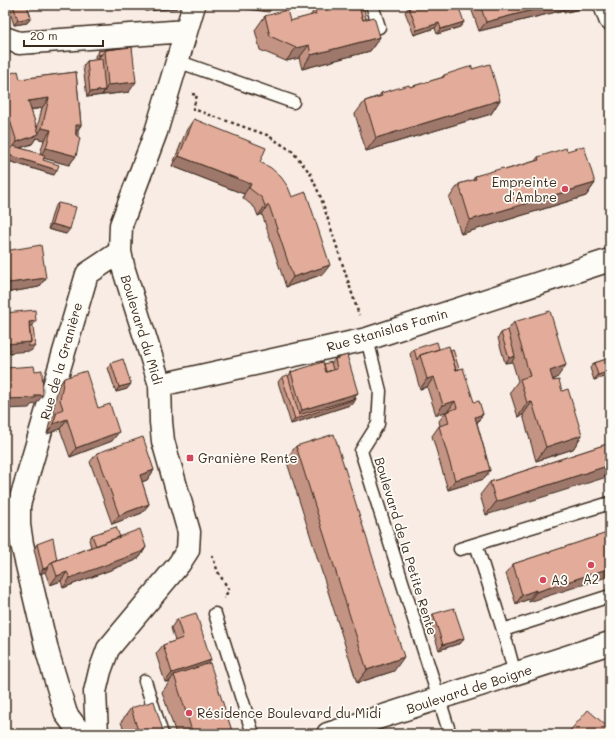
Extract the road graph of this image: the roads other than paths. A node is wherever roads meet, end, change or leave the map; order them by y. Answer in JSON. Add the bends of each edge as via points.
{"nodes":[{"id":1,"x":194,"y":5,"type":"edge"},
{"id":2,"x":372,"y":5,"type":"edge"},
{"id":3,"x":605,"y":5,"type":"edge"},
{"id":4,"x":610,"y":19,"type":"edge"},
{"id":5,"x":379,"y":27,"type":"edge"},
{"id":6,"x":186,"y":31,"type":"junction"},
{"id":7,"x":5,"y":38,"type":"edge"},
{"id":8,"x":177,"y":62,"type":"junction"},
{"id":9,"x":293,"y":102,"type":"dead end"},
{"id":10,"x":120,"y":252,"type":"junction"},
{"id":11,"x":610,"y":260,"type":"edge"},
{"id":12,"x":366,"y":339,"type":"junction"},
{"id":13,"x":160,"y":385,"type":"junction"},
{"id":14,"x":610,"y":503,"type":"edge"},
{"id":15,"x":12,"y":508,"type":"edge"},
{"id":16,"x":5,"y":522,"type":"edge"},
{"id":17,"x":476,"y":544,"type":"junction"},
{"id":18,"x":460,"y":549,"type":"dead end"},
{"id":19,"x":610,"y":596,"type":"edge"},
{"id":20,"x":215,"y":614,"type":"road end"},
{"id":21,"x":503,"y":630,"type":"junction"},
{"id":22,"x":610,"y":643,"type":"edge"},
{"id":23,"x":515,"y":674,"type":"junction"},
{"id":24,"x":145,"y":681,"type":"dead end"},
{"id":25,"x":439,"y":698,"type":"junction"},
{"id":26,"x":81,"y":734,"type":"edge"},
{"id":27,"x":97,"y":734,"type":"edge"},
{"id":28,"x":162,"y":734,"type":"edge"},
{"id":29,"x":253,"y":734,"type":"edge"},
{"id":30,"x":328,"y":734,"type":"edge"},
{"id":31,"x":450,"y":734,"type":"edge"}],
"edges":[{"from":1,"to":6,"type":"street"},
{"from":2,"to":5,"type":"lane"},
{"from":3,"to":4,"type":"street"},
{"from":6,"to":7,"type":"street","via":[[19,43]]},
{"from":6,"to":8,"type":"street"},
{"from":8,"to":9,"type":"lane"},
{"from":8,"to":10,"type":"street","via":[[156,132],[121,226]]},
{"from":10,"to":13,"type":"street","name":"Boulevard du Midi"},
{"from":10,"to":15,"type":"street","name":"Rue de la Granière","via":[[87,274]]},
{"from":11,"to":12,"type":"street","name":"Rue Stanislas Famin"},
{"from":12,"to":13,"type":"street","name":"Rue Stanislas Famin"},
{"from":12,"to":25,"type":"lane","name":"Boulevard de la Petite Rente","via":[[380,390],[378,424],[361,451]]},
{"from":13,"to":27,"type":"street","name":"Boulevard du Midi","via":[[164,441],[189,532],[188,550],[108,649],[95,692]]},
{"from":14,"to":17,"type":"lane"},
{"from":15,"to":16,"type":"lane"},
{"from":15,"to":26,"type":"street","name":"Rue de la Granière","via":[[19,525],[48,654],[66,714]]},
{"from":17,"to":18,"type":"lane"},
{"from":17,"to":21,"type":"lane"},
{"from":19,"to":21,"type":"lane"},
{"from":20,"to":29,"type":"lane"},
{"from":21,"to":23,"type":"lane"},
{"from":22,"to":23,"type":"street","name":"Boulevard de Boigne"},
{"from":23,"to":25,"type":"street","name":"Boulevard de Boigne"},
{"from":24,"to":28,"type":"lane"},
{"from":25,"to":30,"type":"street","name":"Boulevard de Boigne"},
{"from":25,"to":31,"type":"lane","name":"Boulevard de la Petite Rente"}]}
